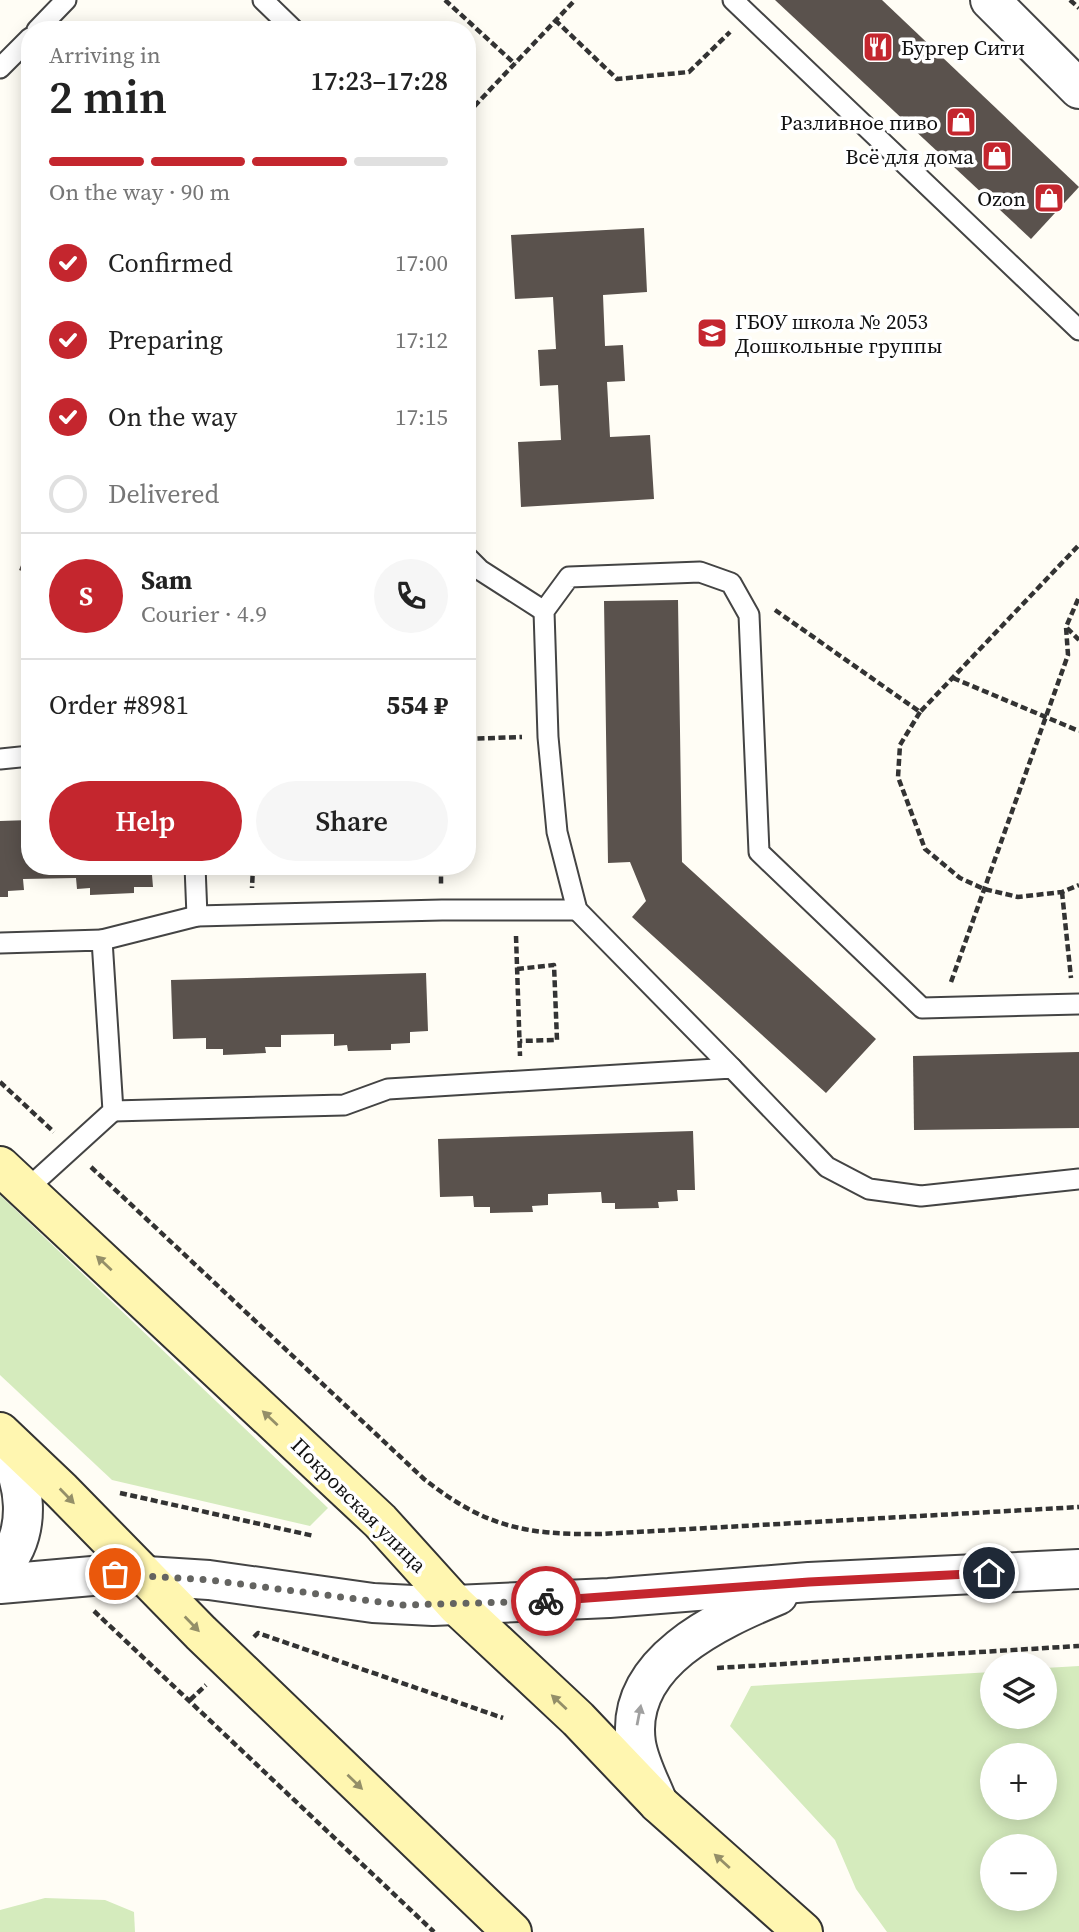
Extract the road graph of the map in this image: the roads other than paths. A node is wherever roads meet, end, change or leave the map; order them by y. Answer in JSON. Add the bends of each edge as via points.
{"nodes":[{"id":1,"x":66,"y":0,"type":"edge"},
{"id":2,"x":263,"y":0,"type":"edge"},
{"id":3,"x":733,"y":0,"type":"edge"},
{"id":4,"x":990,"y":0,"type":"edge"},
{"id":5,"x":46,"y":21,"type":"edge"},
{"id":6,"x":285,"y":21,"type":"edge"},
{"id":7,"x":21,"y":47,"type":"edge"},
{"id":8,"x":0,"y":68,"type":"edge"},
{"id":9,"x":1079,"y":89,"type":"edge"},
{"id":10,"x":1079,"y":331,"type":"edge"},
{"id":11,"x":476,"y":566,"type":"edge"},
{"id":12,"x":544,"y":611,"type":"junction"},
{"id":13,"x":21,"y":758,"type":"edge"},
{"id":14,"x":0,"y":759,"type":"edge"},
{"id":15,"x":195,"y":875,"type":"edge"},
{"id":16,"x":578,"y":910,"type":"junction"},
{"id":17,"x":197,"y":916,"type":"junction"},
{"id":18,"x":102,"y":940,"type":"junction"},
{"id":19,"x":0,"y":943,"type":"edge"},
{"id":20,"x":1077,"y":1004,"type":"edge"},
{"id":21,"x":732,"y":1068,"type":"junction"},
{"id":22,"x":113,"y":1111,"type":"junction"},
{"id":23,"x":13,"y":1178,"type":"edge"},
{"id":24,"x":1079,"y":1179,"type":"edge"},
{"id":25,"x":0,"y":1432,"type":"edge"},
{"id":26,"x":0,"y":1439,"type":"edge"},
{"id":27,"x":1079,"y":1569,"type":"edge"},
{"id":28,"x":0,"y":1570,"type":"edge"},
{"id":29,"x":144,"y":1575,"type":"junction"},
{"id":30,"x":809,"y":1582,"type":"junction"},
{"id":31,"x":0,"y":1584,"type":"edge"},
{"id":32,"x":456,"y":1605,"type":"junction"},
{"id":33,"x":658,"y":1803,"type":"junction"},
{"id":34,"x":776,"y":1919,"type":"edge"},
{"id":35,"x":512,"y":1932,"type":"edge"},
{"id":36,"x":803,"y":1932,"type":"edge"}],
"edges":[{"from":1,"to":5,"type":"lane"},
{"from":2,"to":6,"type":"lane"},
{"from":3,"to":10,"type":"lane"},
{"from":4,"to":9,"type":"street"},
{"from":7,"to":8,"type":"lane"},
{"from":11,"to":12,"type":"lane"},
{"from":12,"to":16,"type":"lane","via":[[557,832]]},
{"from":12,"to":20,"type":"lane","via":[[569,577],[700,572],[731,583],[748,615],[759,852],[922,1008]]},
{"from":13,"to":14,"type":"lane"},
{"from":15,"to":17,"type":"lane"},
{"from":16,"to":17,"type":"lane"},
{"from":16,"to":21,"type":"lane"},
{"from":17,"to":18,"type":"lane"},
{"from":18,"to":19,"type":"lane"},
{"from":18,"to":22,"type":"lane"},
{"from":21,"to":22,"type":"lane","via":[[388,1089],[344,1105]]},
{"from":21,"to":24,"type":"lane","via":[[827,1167],[869,1189],[921,1196]]},
{"from":22,"to":23,"type":"lane","via":[[71,1149]]},
{"from":32,"to":23,"type":"main road","name":"Покровская улица","one_way":true,"via":[[380,1521]]},
{"from":25,"to":29,"type":"main road","one_way":true},
{"from":26,"to":28,"type":"street","via":[[18,1475],[23,1498],[19,1541]]},
{"from":27,"to":30,"type":"street"},
{"from":29,"to":31,"type":"street","via":[[77,1575]]},
{"from":29,"to":32,"type":"street","via":[[373,1603]]},
{"from":29,"to":35,"type":"main road","one_way":true},
{"from":30,"to":32,"type":"street"},
{"from":33,"to":30,"type":"street","one_way":true,"via":[[636,1744],[639,1710],[652,1678],[699,1633]]},
{"from":33,"to":32,"type":"main road","name":"Покровская улица","one_way":true,"via":[[578,1719]]},
{"from":34,"to":33,"type":"main road","name":"Покровская улица","one_way":true},
{"from":34,"to":36,"type":"main road","name":"Покровская улица"}]}
